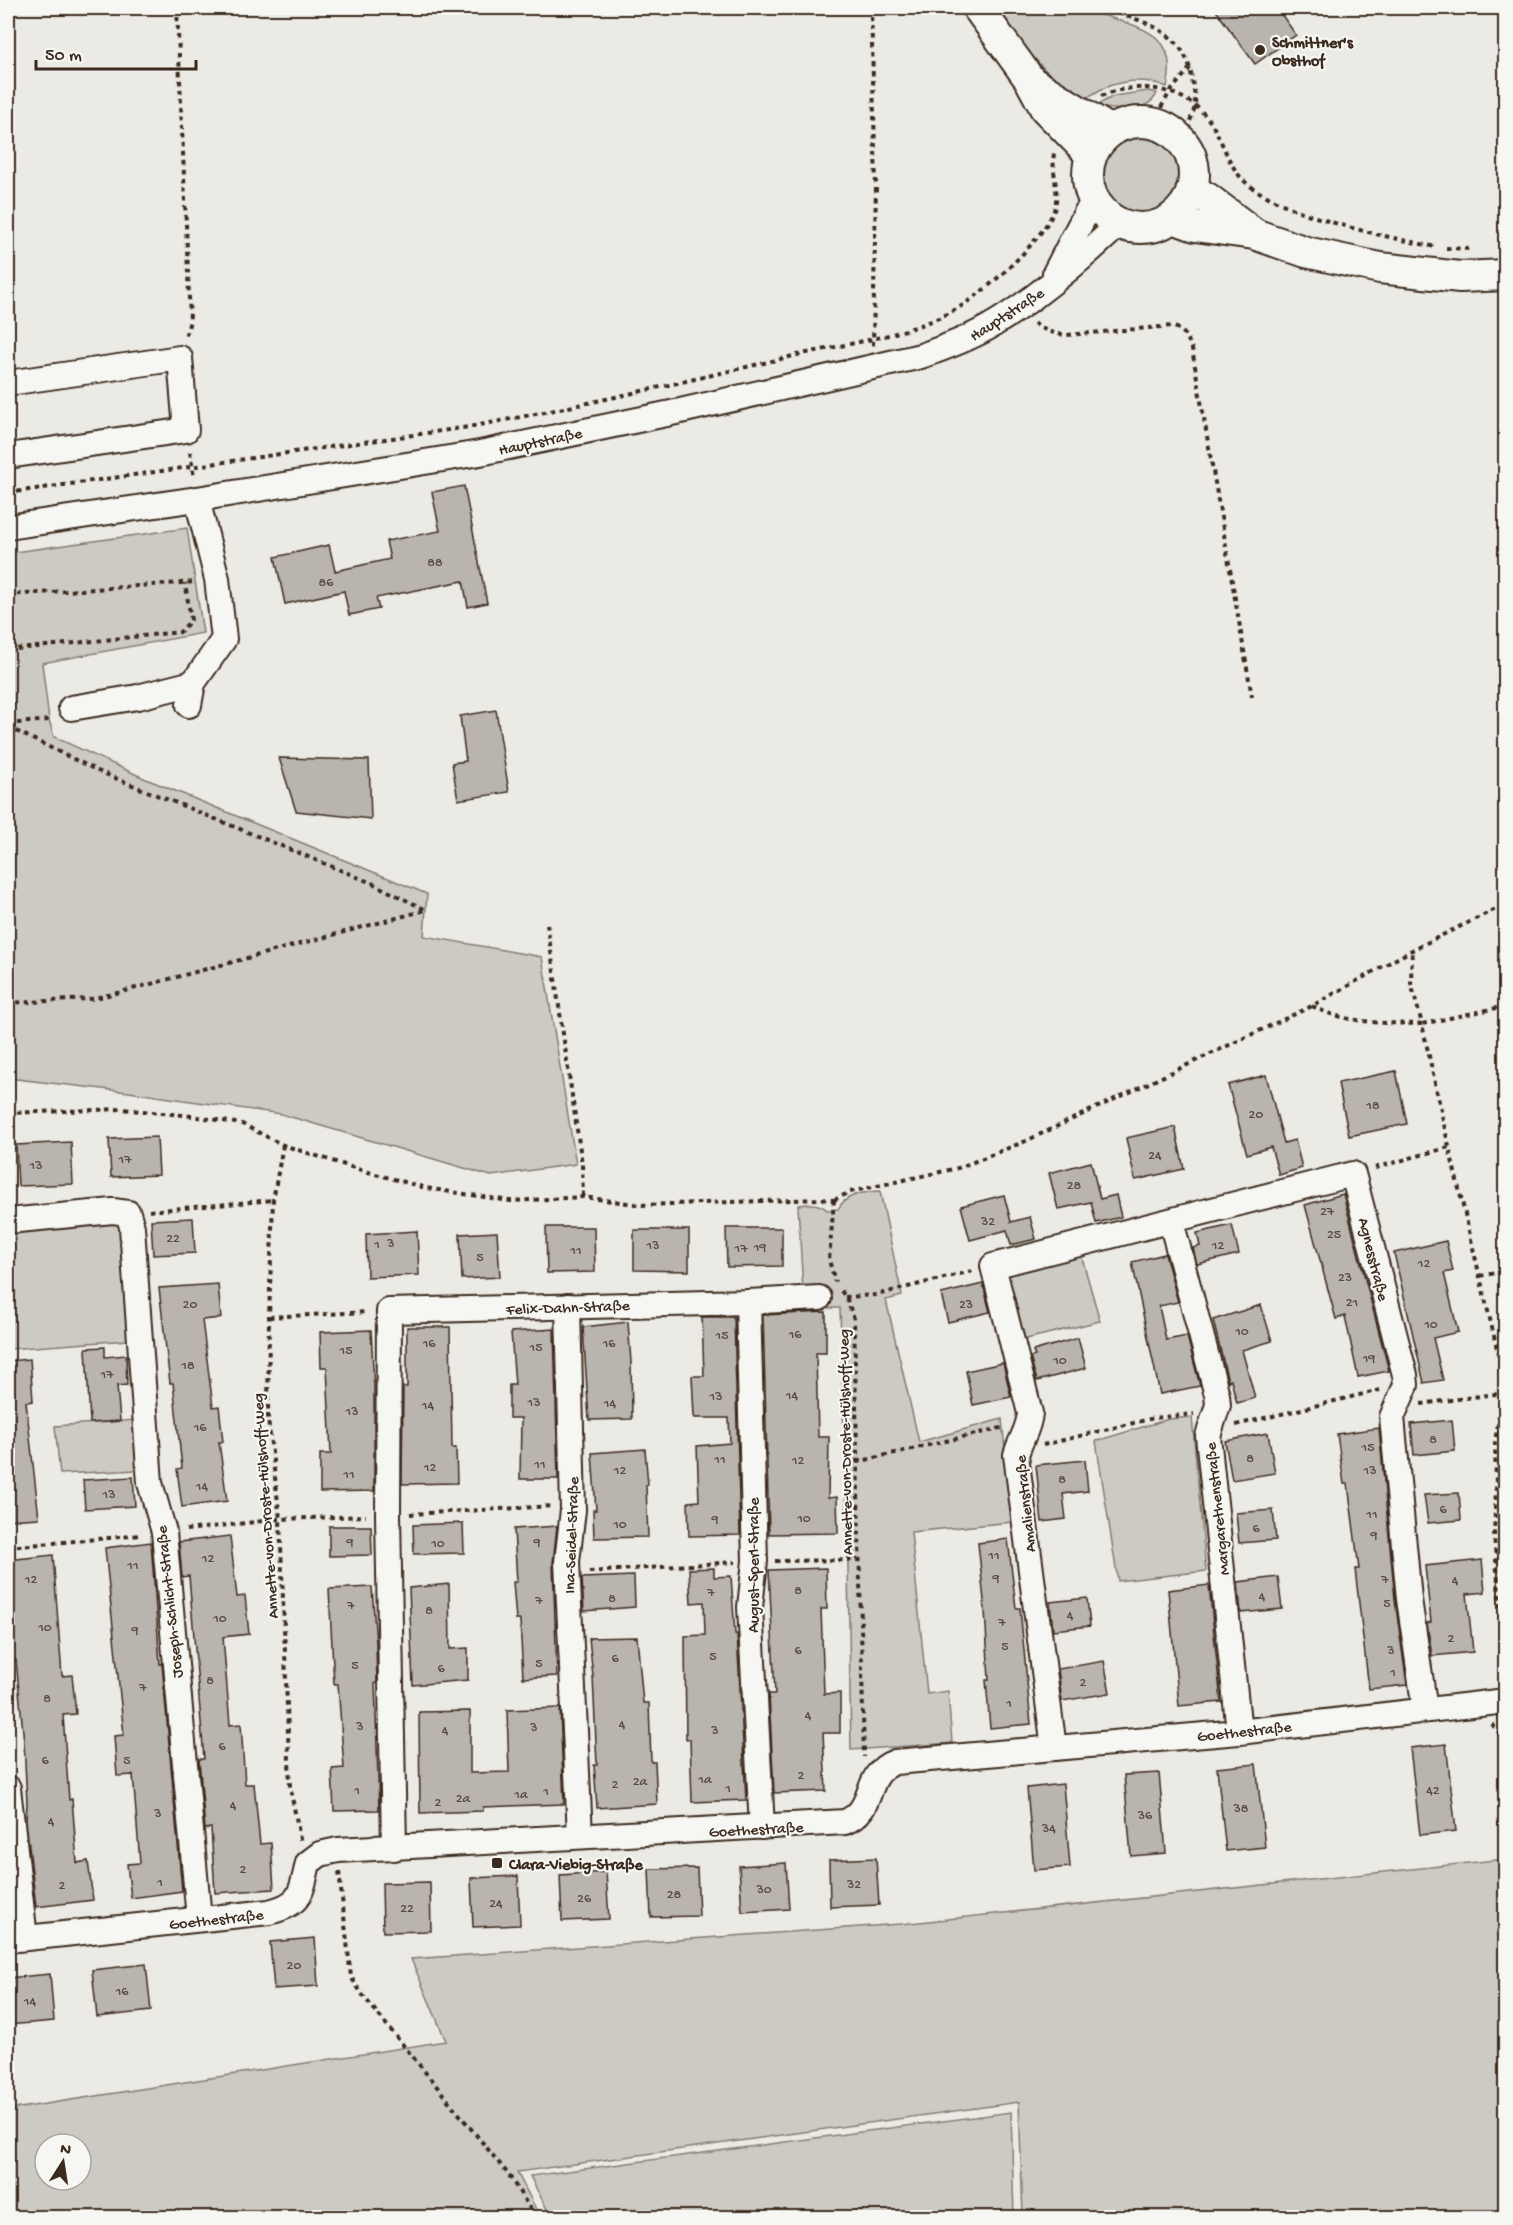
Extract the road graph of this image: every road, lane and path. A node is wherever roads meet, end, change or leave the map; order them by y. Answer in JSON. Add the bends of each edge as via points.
{"nodes":[{"id":1,"x":177,"y":8,"type":"edge"},
{"id":2,"x":871,"y":8,"type":"edge"},
{"id":3,"x":978,"y":8,"type":"edge"},
{"id":4,"x":1101,"y":8,"type":"edge"},
{"id":5,"x":1190,"y":68,"type":"junction"},
{"id":6,"x":1030,"y":80,"type":"junction"},
{"id":7,"x":1152,"y":123,"type":"junction"},
{"id":8,"x":1111,"y":131,"type":"junction"},
{"id":9,"x":1182,"y":141,"type":"junction"},
{"id":10,"x":1091,"y":155,"type":"junction"},
{"id":11,"x":1192,"y":190,"type":"junction"},
{"id":12,"x":1094,"y":202,"type":"junction"},
{"id":13,"x":1173,"y":218,"type":"junction"},
{"id":14,"x":1119,"y":224,"type":"junction"},
{"id":15,"x":1254,"y":234,"type":"junction"},
{"id":16,"x":1506,"y":275,"type":"edge"},
{"id":17,"x":1050,"y":283,"type":"junction"},
{"id":18,"x":1020,"y":307,"type":"junction"},
{"id":19,"x":906,"y":330,"type":"dead end"},
{"id":20,"x":873,"y":338,"type":"junction"},
{"id":21,"x":180,"y":358,"type":"junction"},
{"id":22,"x":8,"y":383,"type":"edge"},
{"id":23,"x":186,"y":430,"type":"junction"},
{"id":24,"x":8,"y":456,"type":"edge"},
{"id":25,"x":192,"y":467,"type":"junction"},
{"id":26,"x":8,"y":493,"type":"edge"},
{"id":27,"x":197,"y":499,"type":"junction"},
{"id":28,"x":8,"y":527,"type":"edge"},
{"id":29,"x":217,"y":579,"type":"junction"},
{"id":30,"x":185,"y":583,"type":"junction"},
{"id":31,"x":8,"y":595,"type":"edge"},
{"id":32,"x":8,"y":650,"type":"edge"},
{"id":33,"x":1252,"y":697,"type":"dead end"},
{"id":34,"x":71,"y":708,"type":"dead end"},
{"id":35,"x":49,"y":720,"type":"dead end"},
{"id":36,"x":8,"y":726,"type":"edge"},
{"id":37,"x":1506,"y":904,"type":"edge"},
{"id":38,"x":547,"y":924,"type":"dead end"},
{"id":39,"x":1412,"y":950,"type":"junction"},
{"id":40,"x":8,"y":1003,"type":"edge"},
{"id":41,"x":1312,"y":1006,"type":"junction"},
{"id":42,"x":1506,"y":1006,"type":"edge"},
{"id":43,"x":1422,"y":1024,"type":"junction"},
{"id":44,"x":8,"y":1113,"type":"edge"},
{"id":45,"x":283,"y":1145,"type":"junction"},
{"id":46,"x":1449,"y":1147,"type":"junction"},
{"id":47,"x":1353,"y":1174,"type":"junction"},
{"id":48,"x":583,"y":1197,"type":"junction"},
{"id":49,"x":273,"y":1200,"type":"junction"},
{"id":50,"x":834,"y":1200,"type":"junction"},
{"id":51,"x":128,"y":1213,"type":"junction"},
{"id":52,"x":8,"y":1221,"type":"edge"},
{"id":53,"x":1171,"y":1221,"type":"junction"},
{"id":54,"x":993,"y":1266,"type":"junction"},
{"id":55,"x":1506,"y":1271,"type":"edge"},
{"id":56,"x":1480,"y":1276,"type":"junction"},
{"id":57,"x":846,"y":1297,"type":"junction"},
{"id":58,"x":819,"y":1298,"type":"dead end"},
{"id":59,"x":748,"y":1302,"type":"junction"},
{"id":60,"x":568,"y":1306,"type":"junction"},
{"id":61,"x":389,"y":1311,"type":"junction"},
{"id":62,"x":269,"y":1317,"type":"junction"},
{"id":63,"x":1503,"y":1393,"type":"junction"},
{"id":64,"x":1402,"y":1395,"type":"junction"},
{"id":65,"x":1214,"y":1418,"type":"junction"},
{"id":66,"x":1024,"y":1434,"type":"junction"},
{"id":67,"x":857,"y":1462,"type":"junction"},
{"id":68,"x":573,"y":1510,"type":"junction"},
{"id":69,"x":388,"y":1515,"type":"junction"},
{"id":70,"x":280,"y":1519,"type":"junction"},
{"id":71,"x":164,"y":1532,"type":"junction"},
{"id":72,"x":8,"y":1547,"type":"edge"},
{"id":73,"x":858,"y":1560,"type":"junction"},
{"id":74,"x":755,"y":1561,"type":"junction"},
{"id":75,"x":567,"y":1573,"type":"junction"},
{"id":76,"x":1506,"y":1674,"type":"edge"},
{"id":77,"x":1506,"y":1701,"type":"edge"},
{"id":78,"x":1476,"y":1705,"type":"junction"},
{"id":79,"x":1425,"y":1710,"type":"junction"},
{"id":80,"x":1239,"y":1732,"type":"junction"},
{"id":81,"x":1054,"y":1748,"type":"junction"},
{"id":82,"x":1506,"y":1757,"type":"edge"},
{"id":83,"x":873,"y":1779,"type":"junction"},
{"id":84,"x":8,"y":1788,"type":"edge"},
{"id":85,"x":762,"y":1827,"type":"junction"},
{"id":86,"x":580,"y":1836,"type":"junction"},
{"id":87,"x":394,"y":1848,"type":"junction"},
{"id":88,"x":338,"y":1850,"type":"junction"},
{"id":89,"x":308,"y":1863,"type":"junction"},
{"id":90,"x":199,"y":1920,"type":"junction"},
{"id":91,"x":16,"y":1939,"type":"edge"},
{"id":92,"x":536,"y":2217,"type":"edge"}],
"edges":[{"from":1,"to":21,"type":"path","via":[[190,321]]},
{"from":2,"to":20,"type":"path","via":[[876,186]]},
{"from":3,"to":6,"type":"main road"},
{"from":4,"to":5,"type":"path","via":[[1142,20],[1168,35],[1185,52]]},
{"from":5,"to":7,"type":"path"},
{"from":5,"to":9,"type":"path","via":[[1195,105]]},
{"from":6,"to":8,"type":"main road"},
{"from":6,"to":10,"type":"main road","via":[[1045,108]]},
{"from":7,"to":8,"type":"main road","via":[[1131,123]]},
{"from":7,"to":9,"type":"main road"},
{"from":8,"to":10,"type":"main road"},
{"from":9,"to":11,"type":"main road","via":[[1193,165]]},
{"from":10,"to":12,"type":"main road","via":[[1087,179]]},
{"from":11,"to":13,"type":"main road"},
{"from":11,"to":15,"type":"main road"},
{"from":12,"to":14,"type":"main road"},
{"from":12,"to":17,"type":"street","name":"Hauptstraße"},
{"from":13,"to":14,"type":"main road","via":[[1147,228]]},
{"from":13,"to":15,"type":"main road","via":[[1195,226]]},
{"from":14,"to":17,"type":"street","name":"Hauptstraße"},
{"from":15,"to":16,"type":"main road","via":[[1306,252],[1380,268],[1460,277]]},
{"from":17,"to":18,"type":"street","name":"Hauptstraße"},
{"from":18,"to":27,"type":"street","name":"Hauptstraße","via":[[955,344],[873,368],[480,453]]},
{"from":18,"to":33,"type":"path","via":[[1041,329],[1054,334],[1172,326],[1186,335],[1192,349]]},
{"from":19,"to":20,"type":"path"},
{"from":20,"to":25,"type":"path","via":[[535,415]]},
{"from":21,"to":22,"type":"street"},
{"from":21,"to":23,"type":"street"},
{"from":23,"to":24,"type":"street"},
{"from":23,"to":25,"type":"path"},
{"from":25,"to":26,"type":"path"},
{"from":25,"to":27,"type":"path"},
{"from":27,"to":28,"type":"street","name":"Hauptstraße"},
{"from":27,"to":29,"type":"street"},
{"from":29,"to":30,"type":"path"},
{"from":29,"to":34,"type":"street","via":[[224,639],[191,694],[138,697]]},
{"from":30,"to":31,"type":"path"},
{"from":30,"to":32,"type":"path","via":[[191,620],[180,632]]},
{"from":35,"to":36,"type":"path"},
{"from":36,"to":40,"type":"path","via":[[98,771],[319,861],[426,910],[92,999]]},
{"from":37,"to":39,"type":"path"},
{"from":38,"to":48,"type":"path","via":[[582,1164]]},
{"from":39,"to":41,"type":"path"},
{"from":39,"to":43,"type":"path","via":[[1411,983]]},
{"from":41,"to":43,"type":"path","via":[[1329,1015],[1368,1022]]},
{"from":41,"to":50,"type":"path","via":[[1026,1141],[958,1168],[850,1192]]},
{"from":42,"to":43,"type":"path"},
{"from":43,"to":46,"type":"path"},
{"from":44,"to":45,"type":"path","via":[[122,1109],[192,1116],[242,1124]]},
{"from":45,"to":48,"type":"path","via":[[354,1168],[458,1194],[510,1201]]},
{"from":45,"to":49,"type":"path","name":"Annette-von-Droste-Hülshoff-Weg"},
{"from":46,"to":47,"type":"path"},
{"from":46,"to":56,"type":"path"},
{"from":47,"to":53,"type":"street"},
{"from":47,"to":64,"type":"street","name":"Agnesstraße","via":[[1405,1375]]},
{"from":48,"to":50,"type":"path","via":[[642,1205]]},
{"from":49,"to":51,"type":"path"},
{"from":49,"to":62,"type":"path","name":"Annette-von-Droste-Hülshoff-Weg"},
{"from":50,"to":57,"type":"path","name":"Annette-von-Droste-Hülshoff-Weg","via":[[829,1260],[836,1286]]},
{"from":51,"to":52,"type":"street"},
{"from":51,"to":71,"type":"street","name":"Joseph-Schlicht-Straße","via":[[150,1483]]},
{"from":53,"to":54,"type":"street"},
{"from":53,"to":65,"type":"street","name":"Margarethenstraße","via":[[1217,1395]]},
{"from":54,"to":57,"type":"path","via":[[876,1295]]},
{"from":54,"to":66,"type":"street","name":"Amalienstraße","via":[[1030,1413]]},
{"from":55,"to":56,"type":"path"},
{"from":56,"to":63,"type":"path","via":[[1499,1356]]},
{"from":57,"to":67,"type":"path","name":"Annette-von-Droste-Hülshoff-Weg","via":[[854,1319]]},
{"from":58,"to":59,"type":"street","name":"Felix-Dahn-Straße"},
{"from":59,"to":60,"type":"street","name":"Felix-Dahn-Straße"},
{"from":59,"to":74,"type":"street","name":"August-Sperl-Straße"},
{"from":60,"to":61,"type":"street","name":"Felix-Dahn-Straße"},
{"from":60,"to":68,"type":"street","name":"Ina-Seidel-Straße"},
{"from":61,"to":62,"type":"path"},
{"from":61,"to":69,"type":"street"},
{"from":62,"to":70,"type":"path","name":"Annette-von-Droste-Hülshoff-Weg","via":[[268,1419]]},
{"from":63,"to":64,"type":"path","via":[[1424,1405]]},
{"from":63,"to":76,"type":"path","via":[[1495,1442],[1494,1536]]},
{"from":64,"to":65,"type":"path","via":[[1379,1390],[1234,1425]]},
{"from":64,"to":79,"type":"street","name":"Agnesstraße","via":[[1392,1417],[1409,1599]]},
{"from":65,"to":66,"type":"path","via":[[1192,1413],[1164,1417],[1047,1445]]},
{"from":65,"to":80,"type":"street","name":"Margarethenstraße","via":[[1208,1436]]},
{"from":66,"to":67,"type":"path","via":[[1002,1427]]},
{"from":66,"to":81,"type":"street","name":"Amalienstraße","via":[[1016,1455]]},
{"from":67,"to":73,"type":"path","name":"Annette-von-Droste-Hülshoff-Weg"},
{"from":68,"to":69,"type":"path","via":[[555,1506]]},
{"from":68,"to":75,"type":"street","name":"Ina-Seidel-Straße"},
{"from":69,"to":70,"type":"path"},
{"from":69,"to":87,"type":"street"},
{"from":70,"to":71,"type":"path"},
{"from":70,"to":89,"type":"path","name":"Annette-von-Droste-Hülshoff-Weg","via":[[290,1787],[298,1835]]},
{"from":71,"to":72,"type":"path"},
{"from":71,"to":90,"type":"street","name":"Joseph-Schlicht-Straße"},
{"from":73,"to":74,"type":"path"},
{"from":73,"to":83,"type":"path","name":"Annette-von-Droste-Hülshoff-Weg","via":[[863,1752]]},
{"from":74,"to":75,"type":"path"},
{"from":74,"to":85,"type":"street","name":"August-Sperl-Straße","via":[[750,1606]]},
{"from":75,"to":86,"type":"street","name":"Ina-Seidel-Straße"},
{"from":77,"to":78,"type":"street","name":"Goethestraße"},
{"from":78,"to":79,"type":"street","name":"Goethestraße"},
{"from":78,"to":82,"type":"path","via":[[1503,1738]]},
{"from":79,"to":80,"type":"street","name":"Goethestraße"},
{"from":80,"to":81,"type":"street","name":"Goethestraße"},
{"from":81,"to":83,"type":"street","name":"Goethestraße","via":[[895,1762],[880,1769]]},
{"from":83,"to":85,"type":"street","name":"Goethestraße","via":[[866,1803],[845,1822]]},
{"from":84,"to":91,"type":"street"},
{"from":85,"to":86,"type":"street","name":"Goethestraße"},
{"from":86,"to":87,"type":"street","name":"Goethestraße"},
{"from":87,"to":88,"type":"street","name":"Goethestraße"},
{"from":88,"to":89,"type":"street","name":"Goethestraße","via":[[320,1854]]},
{"from":88,"to":92,"type":"path","via":[[351,1977],[508,2174]]},
{"from":89,"to":90,"type":"street","name":"Goethestraße","via":[[303,1890],[282,1909]]},
{"from":90,"to":91,"type":"street","name":"Goethestraße"}]}
